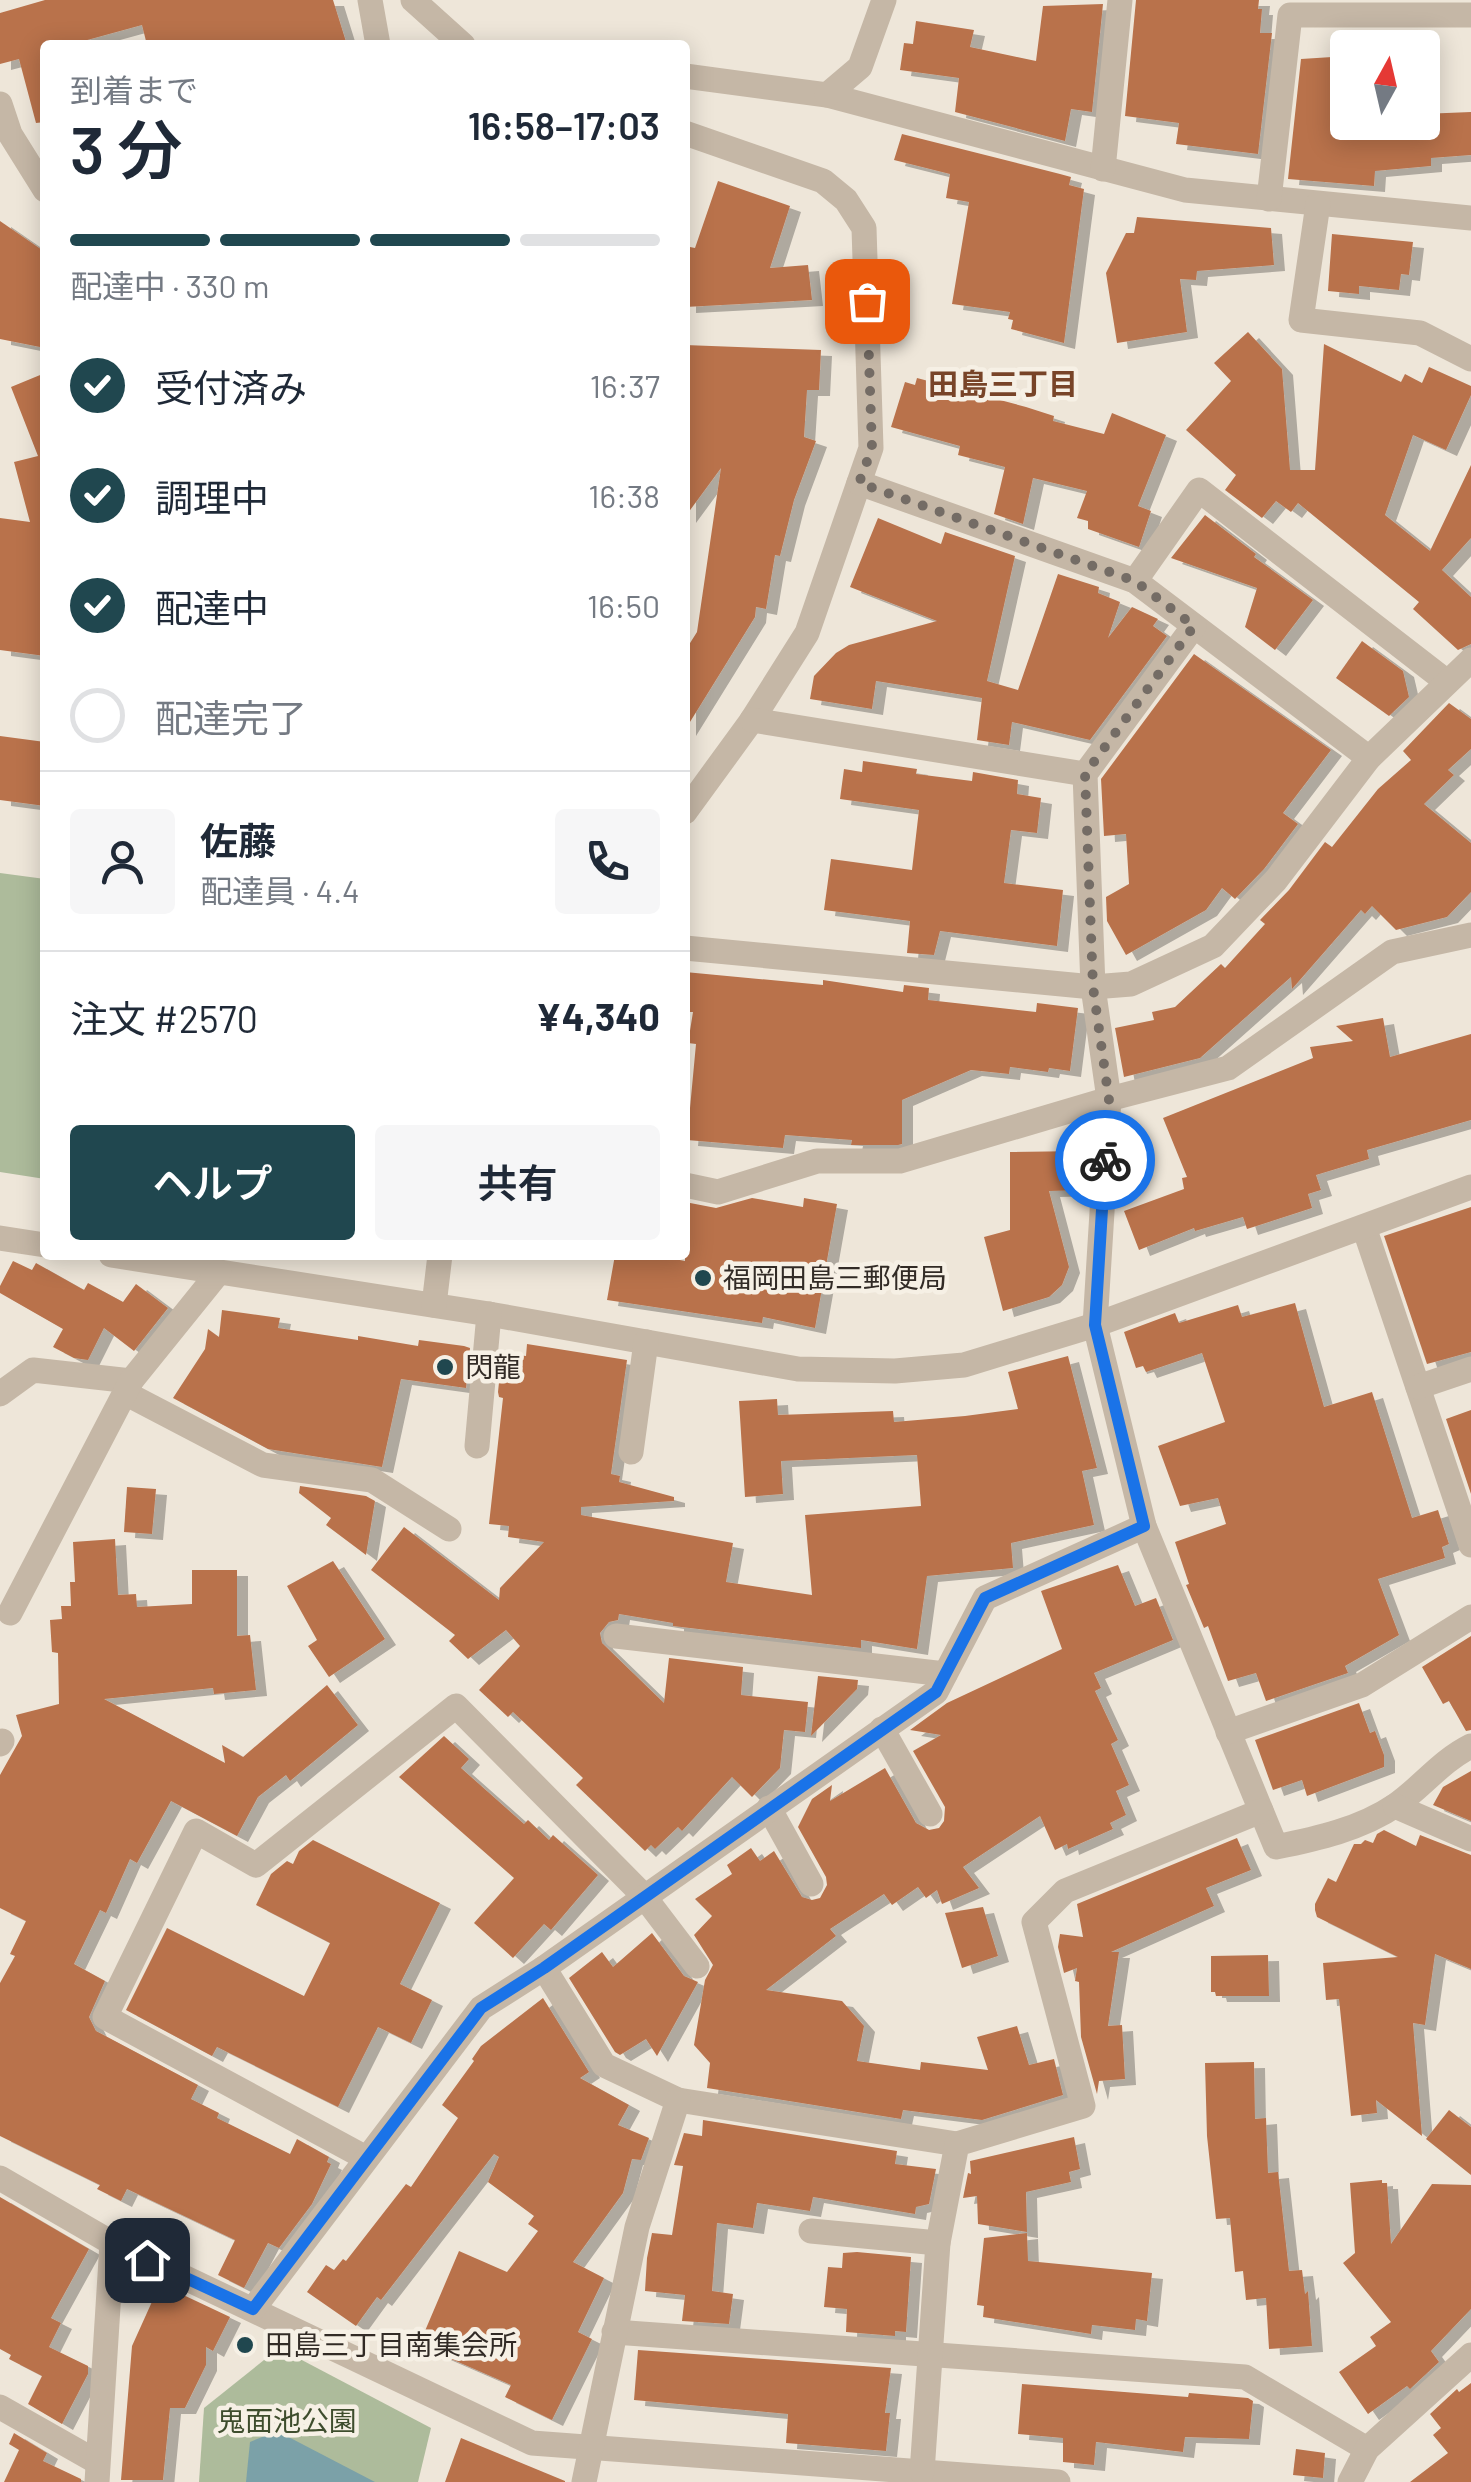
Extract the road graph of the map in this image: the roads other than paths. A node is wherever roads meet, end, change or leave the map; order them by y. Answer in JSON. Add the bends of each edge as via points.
{"nodes":[{"id":1,"x":370,"y":0,"type":"edge"},
{"id":2,"x":413,"y":0,"type":"edge"},
{"id":3,"x":884,"y":0,"type":"edge"},
{"id":4,"x":1120,"y":0,"type":"edge"},
{"id":5,"x":1471,"y":14,"type":"edge"},
{"id":6,"x":377,"y":40,"type":"edge"},
{"id":7,"x":458,"y":40,"type":"edge"},
{"id":8,"x":690,"y":77,"type":"edge"},
{"id":9,"x":826,"y":95,"type":"junction"},
{"id":10,"x":0,"y":104,"type":"edge"},
{"id":11,"x":690,"y":134,"type":"edge"},
{"id":12,"x":1103,"y":169,"type":"junction"},
{"id":13,"x":40,"y":173,"type":"edge"},
{"id":14,"x":1269,"y":199,"type":"junction"},
{"id":15,"x":1318,"y":204,"type":"junction"},
{"id":16,"x":1471,"y":218,"type":"edge"},
{"id":17,"x":1471,"y":360,"type":"edge"},
{"id":18,"x":859,"y":483,"type":"junction"},
{"id":19,"x":1135,"y":581,"type":"junction"},
{"id":20,"x":1194,"y":626,"type":"junction"},
{"id":21,"x":1471,"y":660,"type":"edge"},
{"id":22,"x":1447,"y":682,"type":"junction"},
{"id":23,"x":752,"y":720,"type":"junction"},
{"id":24,"x":1369,"y":758,"type":"junction"},
{"id":25,"x":1085,"y":774,"type":"junction"},
{"id":26,"x":690,"y":805,"type":"edge"},
{"id":27,"x":1471,"y":935,"type":"edge"},
{"id":28,"x":690,"y":948,"type":"edge"},
{"id":29,"x":1093,"y":987,"type":"junction"},
{"id":30,"x":1109,"y":1100,"type":"junction"},
{"id":31,"x":690,"y":1186,"type":"edge"},
{"id":32,"x":1471,"y":1187,"type":"edge"},
{"id":33,"x":1364,"y":1226,"type":"junction"},
{"id":34,"x":0,"y":1238,"type":"edge"},
{"id":35,"x":40,"y":1244,"type":"edge"},
{"id":36,"x":143,"y":1260,"type":"edge"},
{"id":37,"x":439,"y":1260,"type":"edge"},
{"id":38,"x":219,"y":1272,"type":"junction"},
{"id":39,"x":434,"y":1305,"type":"junction"},
{"id":40,"x":489,"y":1314,"type":"junction"},
{"id":41,"x":1095,"y":1325,"type":"junction"},
{"id":42,"x":646,"y":1342,"type":"junction"},
{"id":43,"x":1471,"y":1369,"type":"edge"},
{"id":44,"x":128,"y":1387,"type":"junction"},
{"id":45,"x":1418,"y":1387,"type":"junction"},
{"id":46,"x":0,"y":1394,"type":"edge"},
{"id":47,"x":477,"y":1446,"type":"dead end"},
{"id":48,"x":631,"y":1452,"type":"dead end"},
{"id":49,"x":1144,"y":1526,"type":"junction"},
{"id":50,"x":449,"y":1529,"type":"dead end"},
{"id":51,"x":1471,"y":1545,"type":"edge"},
{"id":52,"x":10,"y":1613,"type":"dead end"},
{"id":53,"x":1471,"y":1617,"type":"edge"},
{"id":54,"x":616,"y":1636,"type":"dead end"},
{"id":55,"x":946,"y":1674,"type":"junction"},
{"id":56,"x":882,"y":1730,"type":"junction"},
{"id":57,"x":1228,"y":1732,"type":"junction"},
{"id":58,"x":1471,"y":1746,"type":"edge"},
{"id":59,"x":1395,"y":1806,"type":"junction"},
{"id":60,"x":769,"y":1808,"type":"junction"},
{"id":61,"x":1261,"y":1811,"type":"junction"},
{"id":62,"x":930,"y":1814,"type":"dead end"},
{"id":63,"x":1471,"y":1839,"type":"edge"},
{"id":64,"x":811,"y":1884,"type":"dead end"},
{"id":65,"x":643,"y":1896,"type":"junction"},
{"id":66,"x":696,"y":1966,"type":"dead end"},
{"id":67,"x":544,"y":1968,"type":"junction"},
{"id":68,"x":678,"y":2100,"type":"junction"},
{"id":69,"x":957,"y":2144,"type":"junction"},
{"id":70,"x":366,"y":2158,"type":"junction"},
{"id":71,"x":0,"y":2178,"type":"edge"},
{"id":72,"x":811,"y":2231,"type":"dead end"},
{"id":73,"x":112,"y":2243,"type":"junction"},
{"id":74,"x":938,"y":2243,"type":"junction"},
{"id":75,"x":253,"y":2309,"type":"junction"},
{"id":76,"x":614,"y":2332,"type":"junction"},
{"id":77,"x":1471,"y":2355,"type":"edge"},
{"id":78,"x":929,"y":2356,"type":"junction"},
{"id":79,"x":0,"y":2407,"type":"edge"},
{"id":80,"x":588,"y":2447,"type":"junction"},
{"id":81,"x":1367,"y":2449,"type":"junction"},
{"id":82,"x":97,"y":2472,"type":"edge"},
{"id":83,"x":922,"y":2472,"type":"junction"},
{"id":84,"x":584,"y":2482,"type":"edge"},
{"id":85,"x":1058,"y":2482,"type":"edge"},
{"id":86,"x":1350,"y":2482,"type":"edge"}],
"edges":[{"from":1,"to":6,"type":"street"},
{"from":2,"to":7,"type":"street"},
{"from":3,"to":9,"type":"street","via":[[860,67]]},
{"from":4,"to":12,"type":"street"},
{"from":5,"to":14,"type":"street","via":[[1290,15]]},
{"from":8,"to":9,"type":"street"},
{"from":9,"to":12,"type":"street"},
{"from":10,"to":13,"type":"street","via":[[10,134]]},
{"from":11,"to":18,"type":"street","via":[[823,181],[864,228],[872,448]]},
{"from":12,"to":14,"type":"street","via":[[1185,190]]},
{"from":14,"to":15,"type":"street"},
{"from":15,"to":16,"type":"street"},
{"from":15,"to":17,"type":"street","via":[[1301,320],[1420,334]]},
{"from":18,"to":19,"type":"street"},
{"from":18,"to":23,"type":"street","via":[[807,633]]},
{"from":19,"to":20,"type":"street"},
{"from":19,"to":22,"type":"street","via":[[1198,490]]},
{"from":20,"to":24,"type":"street"},
{"from":20,"to":25,"type":"street"},
{"from":21,"to":22,"type":"street"},
{"from":22,"to":24,"type":"street"},
{"from":23,"to":25,"type":"street"},
{"from":23,"to":26,"type":"street"},
{"from":24,"to":29,"type":"street","via":[[1276,880],[1213,946],[1131,984]]},
{"from":25,"to":29,"type":"street"},
{"from":27,"to":30,"type":"street","via":[[1392,952],[1228,1068]]},
{"from":28,"to":29,"type":"street"},
{"from":29,"to":30,"type":"street"},
{"from":30,"to":31,"type":"street","via":[[900,1161],[817,1161],[718,1192]]},
{"from":30,"to":41,"type":"street"},
{"from":32,"to":33,"type":"street"},
{"from":33,"to":41,"type":"street"},
{"from":33,"to":45,"type":"street"},
{"from":34,"to":35,"type":"street"},
{"from":36,"to":38,"type":"street"},
{"from":37,"to":39,"type":"street"},
{"from":38,"to":39,"type":"street"},
{"from":38,"to":44,"type":"street"},
{"from":39,"to":40,"type":"street"},
{"from":40,"to":42,"type":"street"},
{"from":40,"to":47,"type":"street"},
{"from":41,"to":42,"type":"street","via":[[964,1365],[896,1371],[798,1369]]},
{"from":41,"to":49,"type":"street"},
{"from":42,"to":48,"type":"street"},
{"from":43,"to":45,"type":"street"},
{"from":44,"to":46,"type":"street","via":[[33,1370]]},
{"from":44,"to":50,"type":"street","via":[[263,1465],[372,1480]]},
{"from":44,"to":52,"type":"street"},
{"from":45,"to":51,"type":"street"},
{"from":49,"to":55,"type":"street","via":[[985,1598]]},
{"from":49,"to":57,"type":"street"},
{"from":53,"to":57,"type":"street","via":[[1362,1685]]},
{"from":54,"to":55,"type":"street"},
{"from":55,"to":56,"type":"street","via":[[936,1692]]},
{"from":56,"to":60,"type":"street"},
{"from":56,"to":62,"type":"street"},
{"from":57,"to":61,"type":"street"},
{"from":58,"to":59,"type":"street","via":[[1448,1757]]},
{"from":59,"to":61,"type":"street","via":[[1326,1837],[1276,1847]]},
{"from":59,"to":63,"type":"street"},
{"from":60,"to":64,"type":"street"},
{"from":60,"to":65,"type":"street"},
{"from":61,"to":69,"type":"street","via":[[1066,1891],[1034,1922],[1083,2106]]},
{"from":65,"to":66,"type":"street"},
{"from":65,"to":67,"type":"street"},
{"from":65,"to":70,"type":"street","via":[[456,1706],[256,1866],[196,1831],[105,2017]]},
{"from":67,"to":68,"type":"street","via":[[604,2065]]},
{"from":67,"to":70,"type":"street","via":[[481,2008]]},
{"from":68,"to":69,"type":"street"},
{"from":68,"to":76,"type":"street","via":[[637,2227]]},
{"from":69,"to":74,"type":"street"},
{"from":70,"to":75,"type":"street"},
{"from":71,"to":73,"type":"street"},
{"from":72,"to":74,"type":"street"},
{"from":73,"to":75,"type":"street"},
{"from":73,"to":82,"type":"street"},
{"from":74,"to":78,"type":"street"},
{"from":75,"to":80,"type":"street","via":[[532,2444]]},
{"from":76,"to":78,"type":"street"},
{"from":76,"to":80,"type":"street"},
{"from":77,"to":81,"type":"street"},
{"from":78,"to":81,"type":"street","via":[[1244,2376]]},
{"from":78,"to":83,"type":"street"},
{"from":79,"to":82,"type":"street"},
{"from":80,"to":83,"type":"street"},
{"from":80,"to":84,"type":"street"},
{"from":81,"to":86,"type":"street"},
{"from":83,"to":85,"type":"street"}]}
